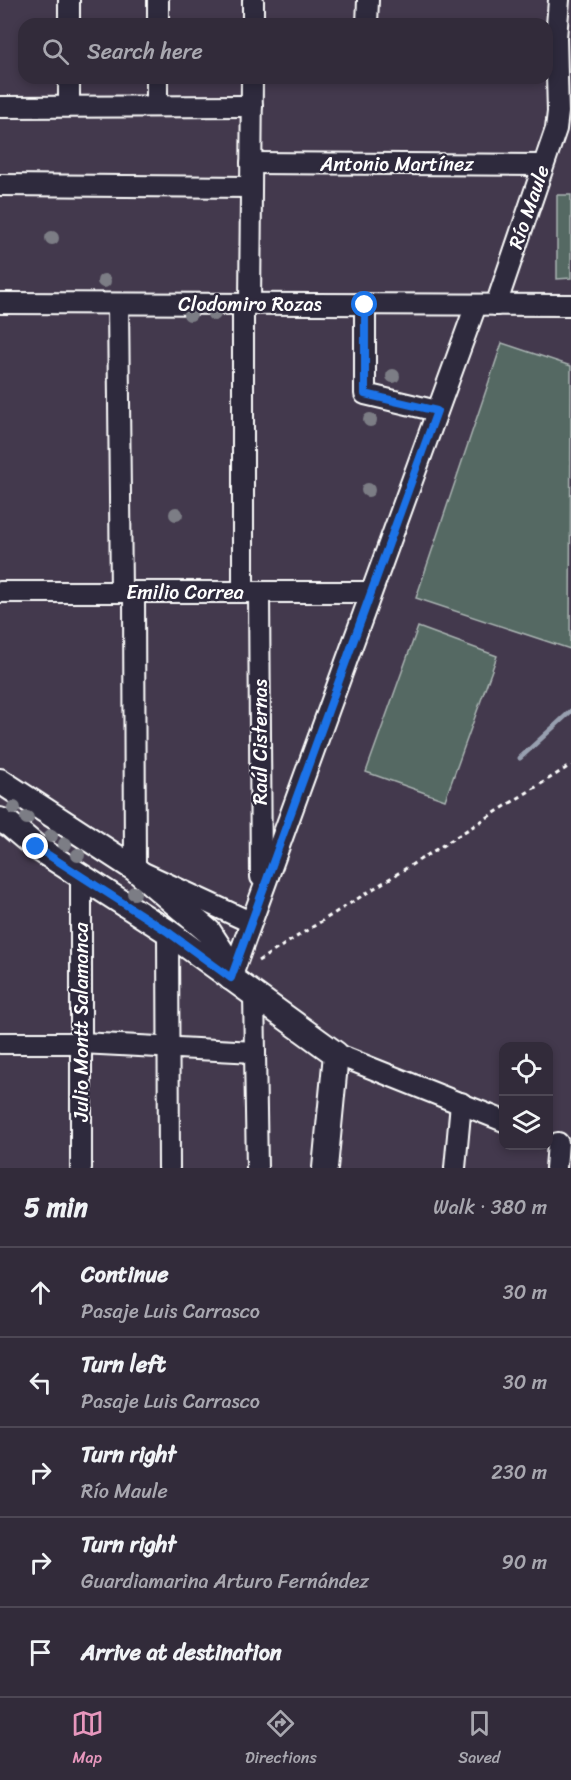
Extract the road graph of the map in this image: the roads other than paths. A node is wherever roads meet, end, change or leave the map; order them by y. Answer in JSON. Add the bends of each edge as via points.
{"nodes":[{"id":1,"x":69,"y":0,"type":"edge"},
{"id":2,"x":158,"y":0,"type":"edge"},
{"id":3,"x":253,"y":0,"type":"edge"},
{"id":4,"x":368,"y":0,"type":"edge"},
{"id":5,"x":559,"y":0,"type":"edge"},
{"id":6,"x":69,"y":18,"type":"edge"},
{"id":7,"x":158,"y":18,"type":"edge"},
{"id":8,"x":253,"y":18,"type":"edge"},
{"id":9,"x":367,"y":18,"type":"edge"},
{"id":10,"x":553,"y":28,"type":"edge"},
{"id":11,"x":553,"y":59,"type":"edge"},
{"id":12,"x":69,"y":84,"type":"edge"},
{"id":13,"x":158,"y":84,"type":"edge"},
{"id":14,"x":252,"y":84,"type":"edge"},
{"id":15,"x":0,"y":106,"type":"edge"},
{"id":16,"x":69,"y":106,"type":"junction"},
{"id":17,"x":157,"y":106,"type":"junction"},
{"id":18,"x":252,"y":106,"type":"junction"},
{"id":19,"x":251,"y":163,"type":"junction"},
{"id":20,"x":543,"y":165,"type":"junction"},
{"id":21,"x":0,"y":185,"type":"edge"},
{"id":22,"x":251,"y":187,"type":"junction"},
{"id":23,"x":0,"y":303,"type":"edge"},
{"id":24,"x":118,"y":304,"type":"junction"},
{"id":25,"x":246,"y":304,"type":"junction"},
{"id":26,"x":365,"y":305,"type":"junction"},
{"id":27,"x":476,"y":305,"type":"junction"},
{"id":28,"x":496,"y":305,"type":"junction"},
{"id":29,"x":571,"y":305,"type":"edge"},
{"id":30,"x":437,"y":411,"type":"junction"},
{"id":31,"x":0,"y":592,"type":"edge"},
{"id":32,"x":127,"y":592,"type":"junction"},
{"id":33,"x":251,"y":592,"type":"junction"},
{"id":34,"x":370,"y":592,"type":"junction"},
{"id":35,"x":0,"y":781,"type":"edge"},
{"id":36,"x":0,"y":820,"type":"edge"},
{"id":37,"x":0,"y":839,"type":"edge"},
{"id":38,"x":36,"y":847,"type":"junction"},
{"id":39,"x":135,"y":869,"type":"junction"},
{"id":40,"x":81,"y":876,"type":"junction"},
{"id":41,"x":261,"y":891,"type":"junction"},
{"id":42,"x":250,"y":922,"type":"junction"},
{"id":43,"x":168,"y":932,"type":"junction"},
{"id":44,"x":231,"y":978,"type":"junction"},
{"id":45,"x":254,"y":995,"type":"junction"},
{"id":46,"x":81,"y":1043,"type":"junction"},
{"id":47,"x":0,"y":1044,"type":"edge"},
{"id":48,"x":168,"y":1047,"type":"junction"},
{"id":49,"x":255,"y":1052,"type":"junction"},
{"id":50,"x":336,"y":1054,"type":"junction"},
{"id":51,"x":460,"y":1103,"type":"junction"},
{"id":52,"x":499,"y":1119,"type":"edge"},
{"id":53,"x":559,"y":1144,"type":"edge"},
{"id":54,"x":81,"y":1168,"type":"edge"},
{"id":55,"x":168,"y":1168,"type":"edge"},
{"id":56,"x":257,"y":1168,"type":"edge"},
{"id":57,"x":325,"y":1168,"type":"edge"},
{"id":58,"x":455,"y":1168,"type":"edge"},
{"id":59,"x":556,"y":1168,"type":"edge"}],
"edges":[{"from":1,"to":6,"type":"street"},
{"from":2,"to":7,"type":"street"},
{"from":3,"to":8,"type":"street"},
{"from":4,"to":9,"type":"street"},
{"from":5,"to":10,"type":"street","name":"Río Maule"},
{"from":11,"to":20,"type":"street","name":"Río Maule","via":[[558,112]]},
{"from":12,"to":16,"type":"street"},
{"from":13,"to":17,"type":"street"},
{"from":14,"to":18,"type":"street","name":"Raúl Cisternas"},
{"from":15,"to":16,"type":"street"},
{"from":16,"to":17,"type":"street"},
{"from":17,"to":18,"type":"street"},
{"from":18,"to":19,"type":"street","name":"Raúl Cisternas"},
{"from":19,"to":20,"type":"street","name":"Antonio Martínez"},
{"from":19,"to":22,"type":"street","name":"Raúl Cisternas"},
{"from":20,"to":28,"type":"street","name":"Río Maule"},
{"from":21,"to":22,"type":"street"},
{"from":22,"to":25,"type":"street","name":"Raúl Cisternas"},
{"from":23,"to":24,"type":"street","name":"Clodomiro Rozas"},
{"from":24,"to":25,"type":"street","name":"Clodomiro Rozas"},
{"from":24,"to":32,"type":"street"},
{"from":25,"to":26,"type":"street","name":"Clodomiro Rozas"},
{"from":25,"to":33,"type":"street","name":"Raúl Cisternas"},
{"from":26,"to":27,"type":"street","name":"Clodomiro Rozas"},
{"from":26,"to":30,"type":"street","via":[[365,394]]},
{"from":27,"to":28,"type":"street","name":"Clodomiro Rozas"},
{"from":27,"to":30,"type":"street"},
{"from":28,"to":29,"type":"street","name":"Clodomiro Rozas"},
{"from":30,"to":34,"type":"street"},
{"from":31,"to":32,"type":"street","name":"Emilio Correa"},
{"from":32,"to":33,"type":"street","name":"Emilio Correa"},
{"from":32,"to":39,"type":"street"},
{"from":33,"to":34,"type":"street","name":"Emilio Correa"},
{"from":33,"to":41,"type":"street","name":"Raúl Cisternas"},
{"from":34,"to":41,"type":"street"},
{"from":35,"to":39,"type":"main road"},
{"from":36,"to":38,"type":"main road"},
{"from":37,"to":38,"type":"main road"},
{"from":38,"to":40,"type":"main road"},
{"from":39,"to":42,"type":"street"},
{"from":39,"to":44,"type":"main road","via":[[209,932],[222,952]]},
{"from":40,"to":43,"type":"main road"},
{"from":40,"to":46,"type":"street","name":"Julio Montt Salamanca"},
{"from":41,"to":42,"type":"street"},
{"from":42,"to":44,"type":"street"},
{"from":43,"to":44,"type":"main road"},
{"from":43,"to":48,"type":"street"},
{"from":44,"to":45,"type":"main road"},
{"from":45,"to":49,"type":"street"},
{"from":45,"to":50,"type":"main road"},
{"from":46,"to":47,"type":"street"},
{"from":46,"to":48,"type":"street"},
{"from":46,"to":54,"type":"street","name":"Julio Montt Salamanca"},
{"from":48,"to":49,"type":"street"},
{"from":48,"to":55,"type":"street"},
{"from":49,"to":56,"type":"street"},
{"from":50,"to":51,"type":"street"},
{"from":50,"to":57,"type":"main road"},
{"from":51,"to":52,"type":"street"},
{"from":51,"to":58,"type":"street"},
{"from":53,"to":59,"type":"street"}]}
